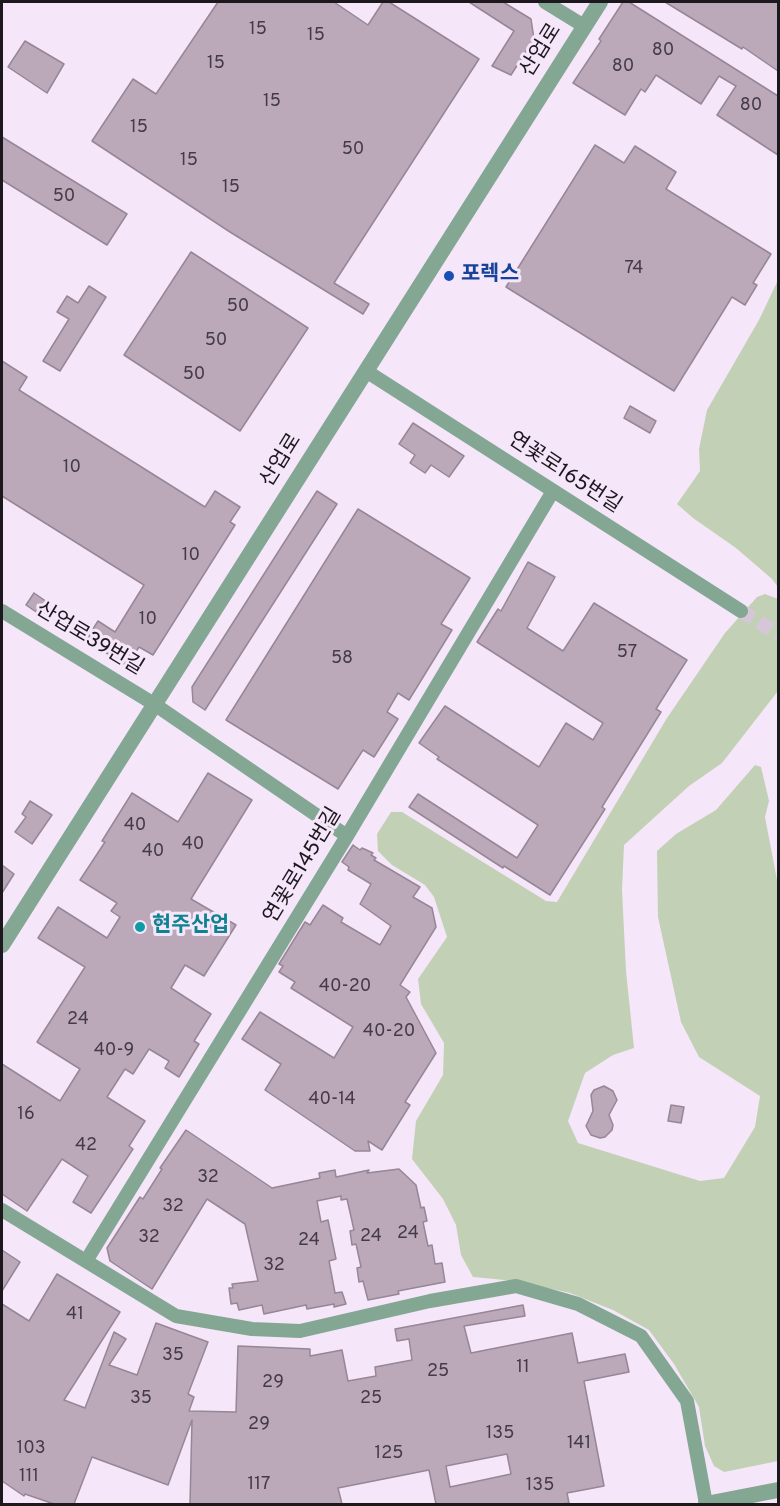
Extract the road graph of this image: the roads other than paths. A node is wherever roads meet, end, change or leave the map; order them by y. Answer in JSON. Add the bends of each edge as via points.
{"nodes":[{"id":1,"x":545,"y":2,"type":"edge"},
{"id":2,"x":600,"y":2,"type":"edge"},
{"id":3,"x":584,"y":26,"type":"junction"},
{"id":4,"x":366,"y":371,"type":"junction"},
{"id":5,"x":554,"y":491,"type":"junction"},
{"id":6,"x":741,"y":610,"type":"tunnel mouth"},
{"id":7,"x":2,"y":611,"type":"edge"},
{"id":8,"x":154,"y":704,"type":"junction"},
{"id":9,"x":347,"y":836,"type":"junction"},
{"id":10,"x":2,"y":945,"type":"edge"},
{"id":11,"x":2,"y":1210,"type":"edge"},
{"id":12,"x":86,"y":1261,"type":"junction"},
{"id":13,"x":778,"y":1490,"type":"edge"},
{"id":14,"x":706,"y":1504,"type":"edge"}],
"edges":[{"from":1,"to":3,"type":"street"},
{"from":2,"to":3,"type":"street","name":"산업로"},
{"from":3,"to":4,"type":"street","name":"산업로"},
{"from":4,"to":5,"type":"street","name":"연꽃로165번길"},
{"from":4,"to":8,"type":"street","name":"산업로"},
{"from":5,"to":6,"type":"street","name":"연꽃로165번길"},
{"from":5,"to":9,"type":"street","name":"연꽃로145번길"},
{"from":7,"to":8,"type":"street","name":"산업로39번길"},
{"from":8,"to":9,"type":"street","name":"산업로39번길"},
{"from":8,"to":10,"type":"street","name":"산업로"},
{"from":9,"to":12,"type":"street","name":"연꽃로145번길"},
{"from":11,"to":12,"type":"street"},
{"from":12,"to":14,"type":"street","via":[[176,1316],[252,1329],[300,1331],[516,1286],[579,1304],[641,1336],[687,1401]]},
{"from":13,"to":14,"type":"street"}]}
